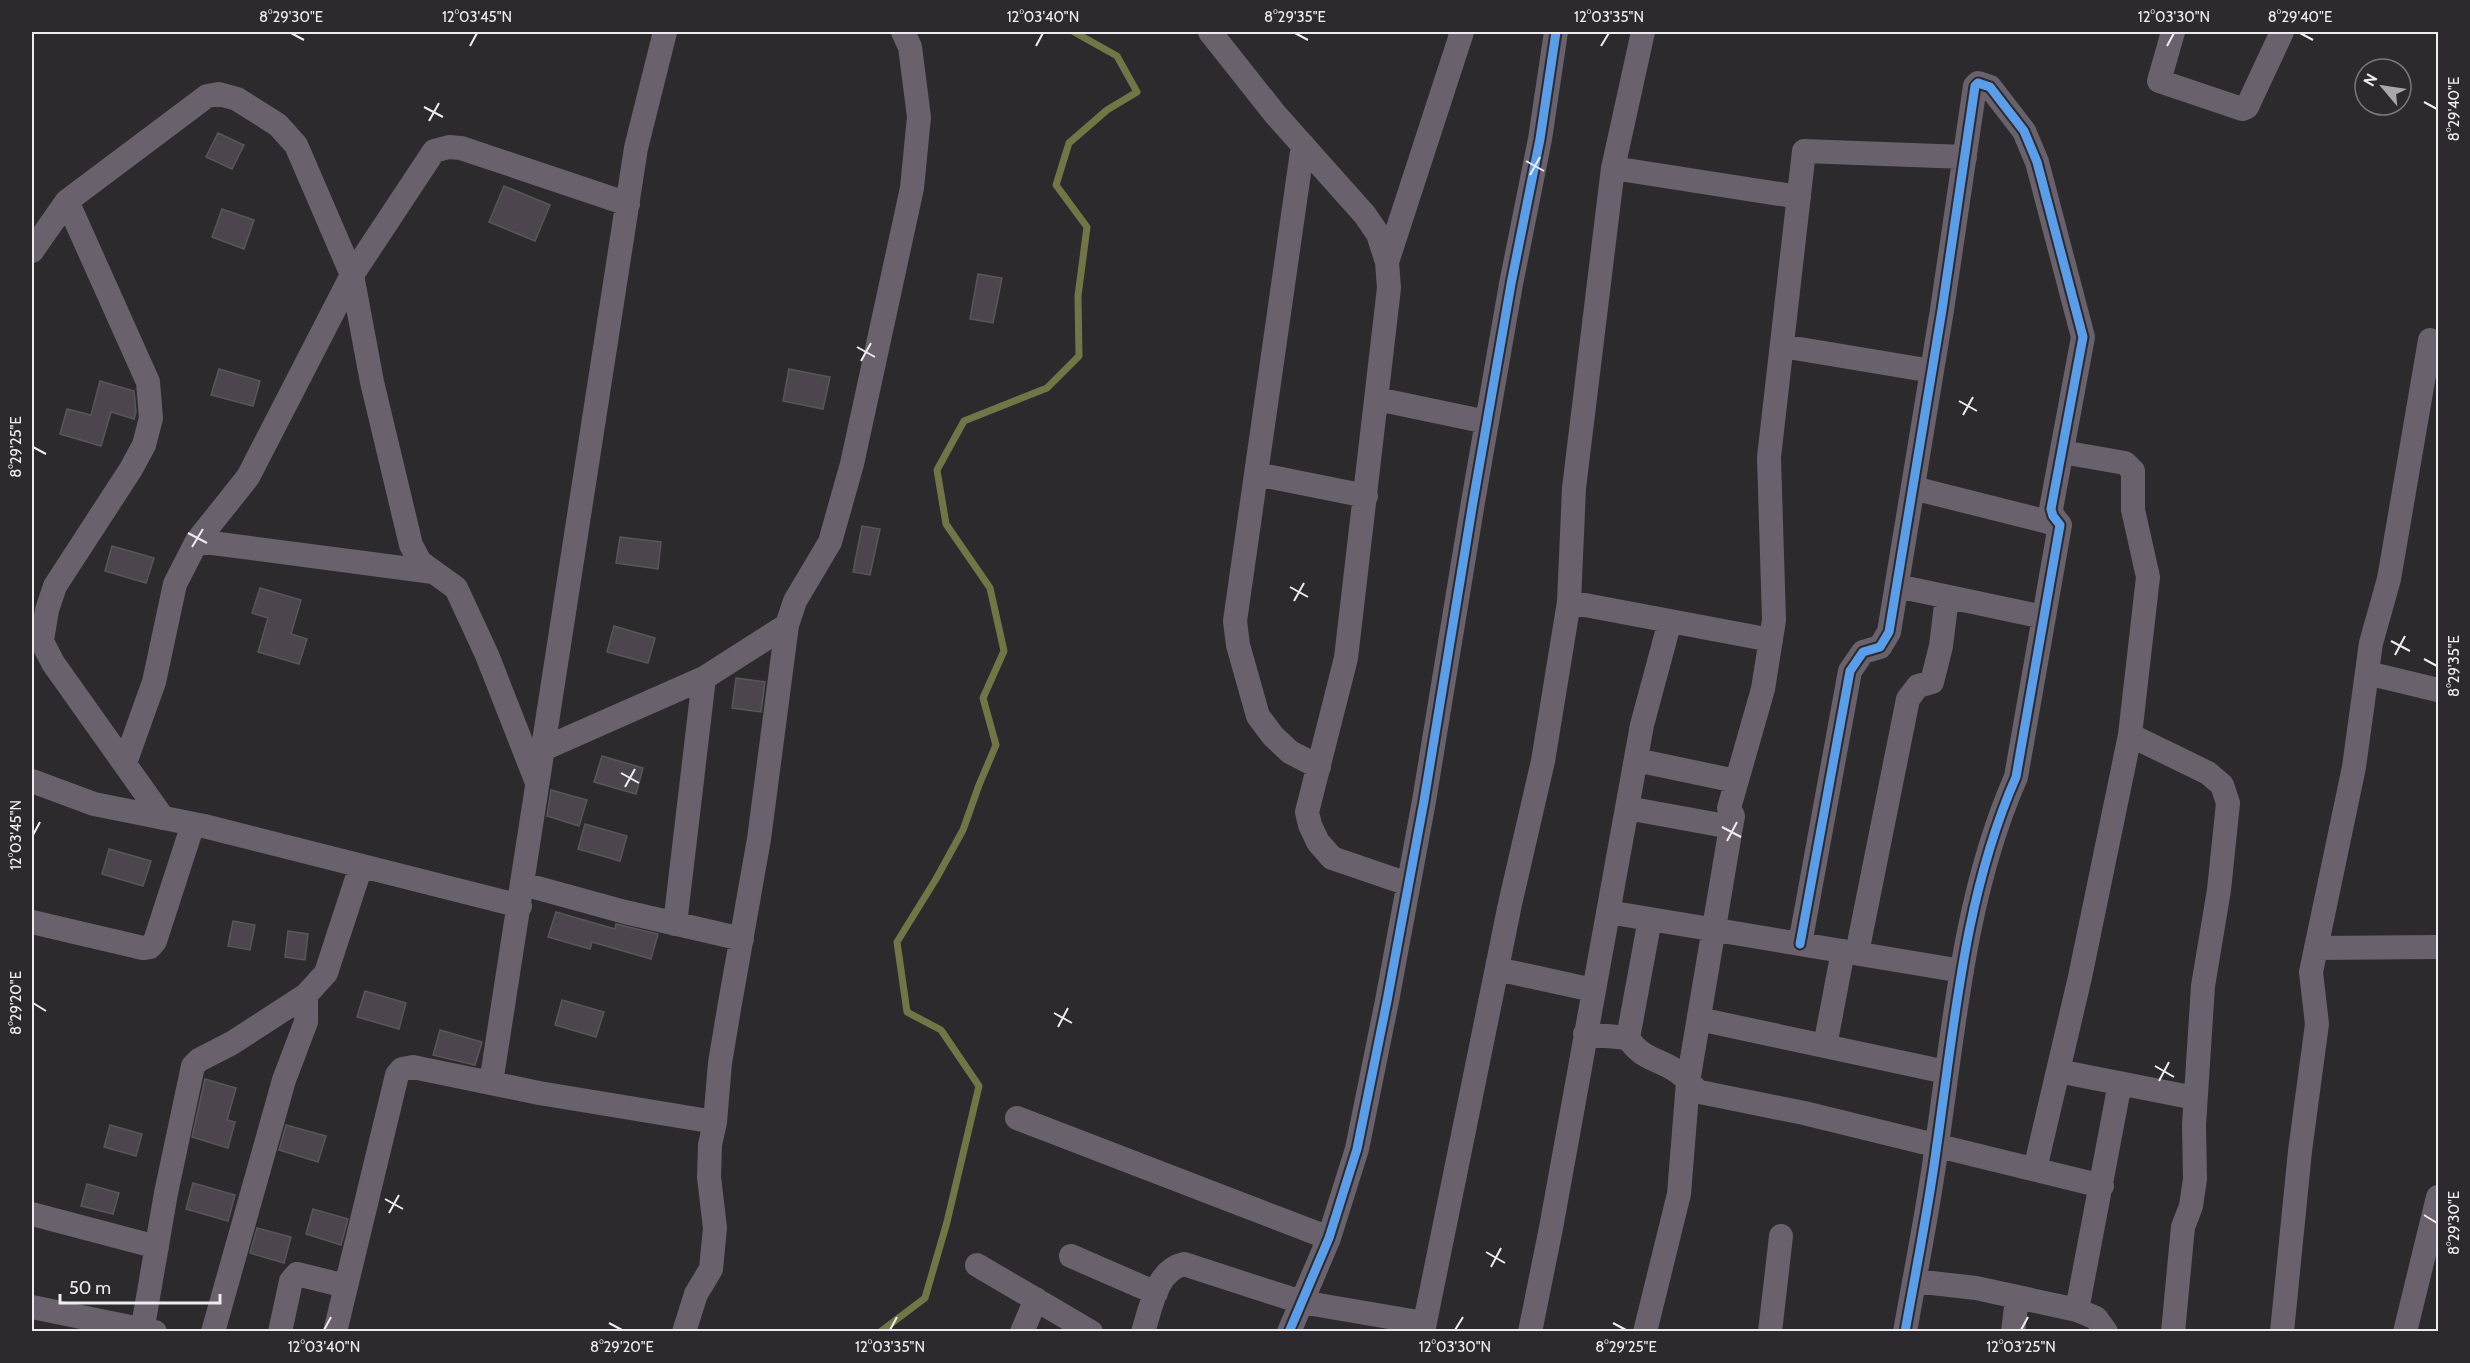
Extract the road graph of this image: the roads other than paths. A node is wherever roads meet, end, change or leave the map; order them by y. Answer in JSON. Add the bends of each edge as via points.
{"nodes":[{"id":1,"x":665,"y":32,"type":"edge"},
{"id":2,"x":903,"y":32,"type":"edge"},
{"id":3,"x":1210,"y":32,"type":"edge"},
{"id":4,"x":1462,"y":32,"type":"edge"},
{"id":5,"x":1556,"y":32,"type":"edge"},
{"id":6,"x":1643,"y":32,"type":"edge"},
{"id":7,"x":2173,"y":32,"type":"edge"},
{"id":8,"x":2282,"y":32,"type":"edge"},
{"id":9,"x":1303,"y":145,"type":"junction"},
{"id":10,"x":1965,"y":157,"type":"junction"},
{"id":11,"x":1613,"y":168,"type":"junction"},
{"id":12,"x":1799,"y":196,"type":"junction"},
{"id":13,"x":67,"y":201,"type":"junction"},
{"id":14,"x":628,"y":204,"type":"junction"},
{"id":15,"x":32,"y":251,"type":"edge"},
{"id":16,"x":1387,"y":262,"type":"junction"},
{"id":17,"x":352,"y":275,"type":"junction"},
{"id":18,"x":2430,"y":340,"type":"dead end"},
{"id":19,"x":1782,"y":346,"type":"junction"},
{"id":20,"x":1932,"y":371,"type":"junction"},
{"id":21,"x":1377,"y":399,"type":"junction"},
{"id":22,"x":1487,"y":422,"type":"junction"},
{"id":23,"x":2062,"y":452,"type":"junction"},
{"id":24,"x":1257,"y":474,"type":"junction"},
{"id":25,"x":1913,"y":488,"type":"junction"},
{"id":26,"x":1366,"y":496,"type":"junction"},
{"id":27,"x":2061,"y":525,"type":"junction"},
{"id":28,"x":197,"y":541,"type":"junction"},
{"id":29,"x":433,"y":572,"type":"junction"},
{"id":30,"x":1897,"y":586,"type":"junction"},
{"id":31,"x":1947,"y":597,"type":"junction"},
{"id":32,"x":1569,"y":602,"type":"junction"},
{"id":33,"x":2043,"y":617,"type":"junction"},
{"id":34,"x":1670,"y":621,"type":"junction"},
{"id":35,"x":787,"y":625,"type":"junction"},
{"id":36,"x":37,"y":631,"type":"edge"},
{"id":37,"x":1771,"y":640,"type":"junction"},
{"id":38,"x":2367,"y":673,"type":"junction"},
{"id":39,"x":704,"y":678,"type":"junction"},
{"id":40,"x":2439,"y":690,"type":"edge"},
{"id":41,"x":2130,"y":735,"type":"junction"},
{"id":42,"x":541,"y":750,"type":"junction"},
{"id":43,"x":1636,"y":760,"type":"junction"},
{"id":44,"x":125,"y":764,"type":"junction"},
{"id":45,"x":1319,"y":767,"type":"junction"},
{"id":46,"x":32,"y":781,"type":"edge"},
{"id":47,"x":1736,"y":781,"type":"junction"},
{"id":48,"x":537,"y":782,"type":"junction"},
{"id":49,"x":1627,"y":808,"type":"junction"},
{"id":50,"x":163,"y":818,"type":"junction"},
{"id":51,"x":193,"y":824,"type":"junction"},
{"id":52,"x":1731,"y":827,"type":"junction"},
{"id":53,"x":361,"y":866,"type":"junction"},
{"id":54,"x":1408,"y":884,"type":"junction"},
{"id":55,"x":521,"y":895,"type":"junction"},
{"id":56,"x":1608,"y":912,"type":"junction"},
{"id":57,"x":1650,"y":919,"type":"junction"},
{"id":58,"x":32,"y":922,"type":"edge"},
{"id":59,"x":675,"y":924,"type":"junction"},
{"id":60,"x":1714,"y":930,"type":"junction"},
{"id":61,"x":742,"y":939,"type":"junction"},
{"id":62,"x":1800,"y":944,"type":"junction"},
{"id":63,"x":2439,"y":947,"type":"edge"},
{"id":64,"x":2316,"y":948,"type":"junction"},
{"id":65,"x":1850,"y":952,"type":"junction"},
{"id":66,"x":1497,"y":969,"type":"junction"},
{"id":67,"x":1962,"y":972,"type":"junction"},
{"id":68,"x":1593,"y":990,"type":"junction"},
{"id":69,"x":306,"y":995,"type":"junction"},
{"id":70,"x":1699,"y":1019,"type":"junction"},
{"id":71,"x":1585,"y":1034,"type":"junction"},
{"id":72,"x":1628,"y":1038,"type":"junction"},
{"id":73,"x":1825,"y":1046,"type":"junction"},
{"id":74,"x":2058,"y":1071,"type":"junction"},
{"id":75,"x":1946,"y":1072,"type":"junction"},
{"id":76,"x":1688,"y":1082,"type":"junction"},
{"id":77,"x":491,"y":1083,"type":"junction"},
{"id":78,"x":2120,"y":1083,"type":"junction"},
{"id":79,"x":2195,"y":1098,"type":"junction"},
{"id":80,"x":1017,"y":1118,"type":"dead end"},
{"id":81,"x":715,"y":1122,"type":"junction"},
{"id":82,"x":1937,"y":1145,"type":"junction"},
{"id":83,"x":2035,"y":1169,"type":"junction"},
{"id":84,"x":2102,"y":1186,"type":"junction"},
{"id":85,"x":2439,"y":1197,"type":"edge"},
{"id":86,"x":32,"y":1214,"type":"edge"},
{"id":87,"x":1781,"y":1236,"type":"dead end"},
{"id":88,"x":1329,"y":1238,"type":"junction"},
{"id":89,"x":157,"y":1247,"type":"junction"},
{"id":90,"x":1071,"y":1256,"type":"dead end"},
{"id":91,"x":977,"y":1265,"type":"dead end"},
{"id":92,"x":1914,"y":1281,"type":"junction"},
{"id":93,"x":346,"y":1286,"type":"junction"},
{"id":94,"x":1156,"y":1293,"type":"junction"},
{"id":95,"x":1036,"y":1299,"type":"junction"},
{"id":96,"x":2017,"y":1299,"type":"junction"},
{"id":97,"x":1301,"y":1302,"type":"junction"},
{"id":98,"x":32,"y":1307,"type":"edge"},
{"id":99,"x":2083,"y":1318,"type":"edge"},
{"id":100,"x":1424,"y":1327,"type":"edge"},
{"id":101,"x":147,"y":1330,"type":"edge"},
{"id":102,"x":213,"y":1332,"type":"edge"},
{"id":103,"x":280,"y":1332,"type":"edge"},
{"id":104,"x":335,"y":1332,"type":"edge"},
{"id":105,"x":684,"y":1332,"type":"edge"},
{"id":106,"x":1022,"y":1332,"type":"edge"},
{"id":107,"x":1091,"y":1332,"type":"edge"},
{"id":108,"x":1143,"y":1332,"type":"edge"},
{"id":109,"x":1289,"y":1332,"type":"edge"},
{"id":110,"x":1530,"y":1332,"type":"edge"},
{"id":111,"x":1645,"y":1332,"type":"edge"},
{"id":112,"x":1770,"y":1332,"type":"edge"},
{"id":113,"x":1905,"y":1332,"type":"edge"},
{"id":114,"x":2013,"y":1332,"type":"edge"},
{"id":115,"x":2106,"y":1332,"type":"edge"},
{"id":116,"x":2173,"y":1332,"type":"edge"},
{"id":117,"x":2282,"y":1332,"type":"edge"},
{"id":118,"x":2405,"y":1332,"type":"edge"}],
"edges":[{"from":1,"to":14,"type":"street","via":[[636,148]]},
{"from":2,"to":35,"type":"street","via":[[910,47],[919,117],[912,188],[852,464],[830,542],[795,601]]},
{"from":3,"to":9,"type":"street"},
{"from":4,"to":16,"type":"street"},
{"from":5,"to":22,"type":"street","via":[[1540,140]]},
{"from":6,"to":11,"type":"street"},
{"from":7,"to":8,"type":"street","via":[[2159,81],[2242,109],[2247,107]]},
{"from":9,"to":16,"type":"street","via":[[1365,215],[1378,234]]},
{"from":9,"to":24,"type":"street"},
{"from":10,"to":12,"type":"street","via":[[1805,150]]},
{"from":10,"to":20,"type":"street"},
{"from":10,"to":23,"type":"street","via":[[1975,86],[1984,84],[2024,131],[2037,162],[2083,337]]},
{"from":11,"to":12,"type":"street"},
{"from":11,"to":32,"type":"street","via":[[1574,488]]},
{"from":12,"to":19,"type":"street"},
{"from":13,"to":15,"type":"street"},
{"from":13,"to":17,"type":"street","via":[[207,96],[219,94],[237,99],[278,124],[296,145]]},
{"from":13,"to":36,"type":"street","via":[[148,381],[151,418],[144,445],[55,586]]},
{"from":14,"to":17,"type":"street","via":[[449,147],[434,151]]},
{"from":14,"to":42,"type":"street"},
{"from":16,"to":21,"type":"street","via":[[1389,288]]},
{"from":17,"to":28,"type":"street","via":[[248,477]]},
{"from":17,"to":29,"type":"street","via":[[372,382],[411,545],[420,562]]},
{"from":18,"to":38,"type":"street","via":[[2390,579]]},
{"from":19,"to":20,"type":"street"},
{"from":19,"to":37,"type":"street","via":[[1770,457],[1774,620]]},
{"from":20,"to":25,"type":"street"},
{"from":21,"to":22,"type":"street"},
{"from":21,"to":26,"type":"street"},
{"from":22,"to":54,"type":"street"},
{"from":23,"to":27,"type":"street","via":[[2051,509]]},
{"from":23,"to":41,"type":"street","via":[[2125,464],[2133,471],[2133,510],[2148,577]]},
{"from":24,"to":26,"type":"street"},
{"from":24,"to":45,"type":"street","via":[[1235,621],[1238,645],[1258,716],[1290,752]]},
{"from":25,"to":27,"type":"street"},
{"from":25,"to":30,"type":"street"},
{"from":26,"to":45,"type":"street","via":[[1346,658]]},
{"from":27,"to":33,"type":"street"},
{"from":28,"to":29,"type":"street"},
{"from":28,"to":44,"type":"street","via":[[175,584],[154,682]]},
{"from":29,"to":48,"type":"street","via":[[456,588]]},
{"from":30,"to":31,"type":"street"},
{"from":30,"to":62,"type":"street","via":[[1886,640],[1880,647],[1863,652],[1850,671]]},
{"from":31,"to":33,"type":"street"},
{"from":31,"to":65,"type":"street","via":[[1932,682],[1918,686],[1908,699]]},
{"from":32,"to":34,"type":"street"},
{"from":32,"to":66,"type":"street","via":[[1543,761]]},
{"from":33,"to":67,"type":"street","via":[[2016,777],[1981,871]]},
{"from":34,"to":37,"type":"street"},
{"from":34,"to":43,"type":"street"},
{"from":35,"to":39,"type":"street"},
{"from":35,"to":61,"type":"street"},
{"from":36,"to":44,"type":"street","via":[[53,663]]},
{"from":37,"to":47,"type":"street","via":[[1762,690]]},
{"from":38,"to":40,"type":"street"},
{"from":38,"to":64,"type":"street","via":[[2354,767]]},
{"from":39,"to":42,"type":"street"},
{"from":39,"to":59,"type":"street"},
{"from":41,"to":74,"type":"street"},
{"from":41,"to":79,"type":"street","via":[[2208,773],[2222,785],[2228,803],[2223,862],[2203,986]]},
{"from":42,"to":48,"type":"street"},
{"from":43,"to":47,"type":"street"},
{"from":43,"to":49,"type":"street"},
{"from":44,"to":50,"type":"street"},
{"from":45,"to":54,"type":"street","via":[[1307,812],[1318,842],[1332,858]]},
{"from":46,"to":50,"type":"street","via":[[94,804]]},
{"from":47,"to":52,"type":"street","via":[[1729,808],[1733,816]]},
{"from":48,"to":55,"type":"street"},
{"from":49,"to":52,"type":"street"},
{"from":49,"to":56,"type":"street"},
{"from":50,"to":51,"type":"street"},
{"from":51,"to":53,"type":"street"},
{"from":51,"to":58,"type":"street","via":[[150,947]]},
{"from":52,"to":60,"type":"street"},
{"from":53,"to":55,"type":"street"},
{"from":53,"to":69,"type":"street","via":[[326,973]]},
{"from":54,"to":88,"type":"street","via":[[1357,1149]]},
{"from":55,"to":59,"type":"street"},
{"from":55,"to":77,"type":"street"},
{"from":56,"to":57,"type":"street"},
{"from":56,"to":68,"type":"street"},
{"from":57,"to":60,"type":"street"},
{"from":57,"to":72,"type":"street"},
{"from":59,"to":61,"type":"street"},
{"from":60,"to":62,"type":"street"},
{"from":60,"to":70,"type":"street"},
{"from":61,"to":81,"type":"street","via":[[720,1063]]},
{"from":62,"to":65,"type":"street"},
{"from":63,"to":64,"type":"street"},
{"from":64,"to":117,"type":"street","via":[[2311,972],[2317,1024]]},
{"from":65,"to":67,"type":"street"},
{"from":65,"to":73,"type":"street"},
{"from":66,"to":68,"type":"street"},
{"from":66,"to":100,"type":"street"},
{"from":67,"to":75,"type":"street"},
{"from":68,"to":71,"type":"street"},
{"from":69,"to":89,"type":"street","via":[[193,1066]]},
{"from":69,"to":102,"type":"street","via":[[306,1022],[284,1080]]},
{"from":70,"to":73,"type":"street"},
{"from":70,"to":76,"type":"street"},
{"from":71,"to":72,"type":"street"},
{"from":71,"to":110,"type":"street"},
{"from":72,"to":76,"type":"street","via":[[1635,1050]]},
{"from":73,"to":75,"type":"street"},
{"from":74,"to":78,"type":"street"},
{"from":74,"to":83,"type":"street"},
{"from":75,"to":82,"type":"street"},
{"from":76,"to":82,"type":"street","via":[[1701,1092]]},
{"from":76,"to":111,"type":"street","via":[[1678,1194]]},
{"from":77,"to":81,"type":"street"},
{"from":77,"to":93,"type":"street","via":[[414,1067],[402,1069],[397,1075]]},
{"from":78,"to":79,"type":"street"},
{"from":78,"to":84,"type":"street"},
{"from":79,"to":116,"type":"street","via":[[2195,1179],[2183,1227]]},
{"from":80,"to":88,"type":"street"},
{"from":81,"to":105,"type":"street","via":[[710,1145],[715,1228],[711,1269],[696,1294]]},
{"from":82,"to":83,"type":"street"},
{"from":82,"to":92,"type":"street"},
{"from":83,"to":84,"type":"street"},
{"from":84,"to":99,"type":"street"},
{"from":85,"to":118,"type":"street"},
{"from":86,"to":89,"type":"street"},
{"from":87,"to":112,"type":"street"},
{"from":88,"to":97,"type":"street"},
{"from":89,"to":101,"type":"street"},
{"from":90,"to":94,"type":"street"},
{"from":91,"to":95,"type":"street"},
{"from":92,"to":96,"type":"street","via":[[1976,1288]]},
{"from":92,"to":113,"type":"street"},
{"from":93,"to":103,"type":"street","via":[[297,1274],[291,1281]]},
{"from":93,"to":104,"type":"street"},
{"from":94,"to":97,"type":"street","via":[[1170,1269],[1184,1264]]},
{"from":94,"to":108,"type":"street"},
{"from":95,"to":106,"type":"street"},
{"from":95,"to":107,"type":"street"},
{"from":96,"to":99,"type":"street"},
{"from":96,"to":114,"type":"street"},
{"from":97,"to":100,"type":"street"},
{"from":97,"to":109,"type":"street"},
{"from":98,"to":101,"type":"street"},
{"from":99,"to":115,"type":"street","via":[[2096,1317]]}]}
